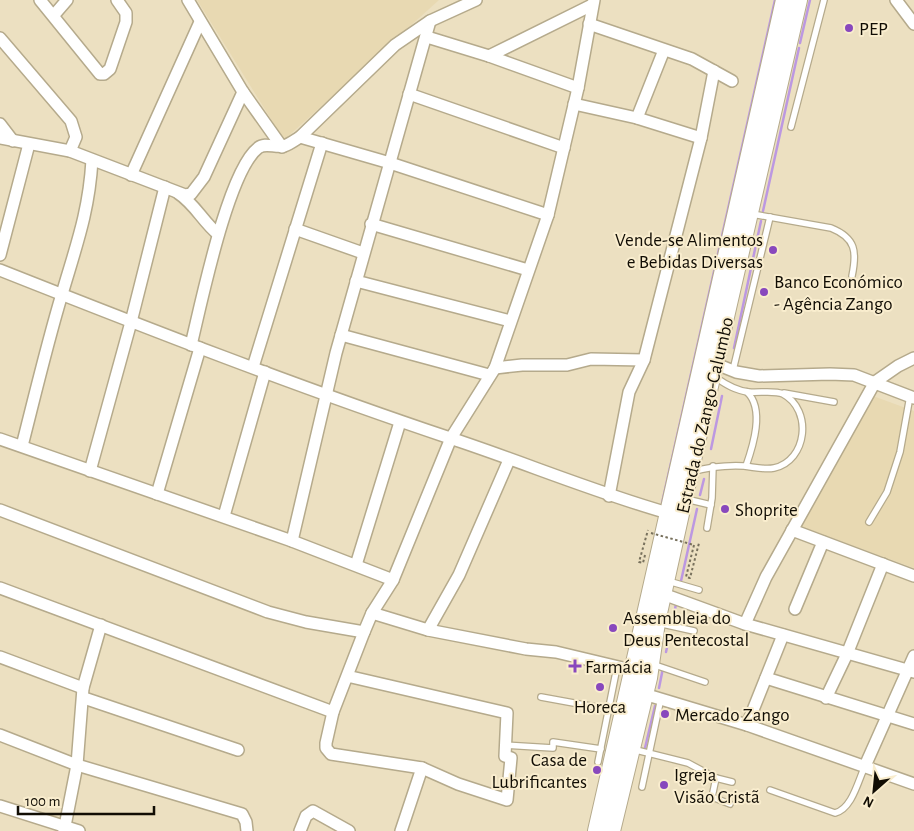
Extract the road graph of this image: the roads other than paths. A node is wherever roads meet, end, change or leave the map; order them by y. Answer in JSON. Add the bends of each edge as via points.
{"nodes":[{"id":1,"x":40,"y":0,"type":"edge"},
{"id":2,"x":67,"y":0,"type":"edge"},
{"id":3,"x":117,"y":0,"type":"edge"},
{"id":4,"x":188,"y":0,"type":"edge"},
{"id":5,"x":476,"y":0,"type":"edge"},
{"id":6,"x":785,"y":0,"type":"edge"},
{"id":7,"x":798,"y":0,"type":"edge"},
{"id":8,"x":824,"y":0,"type":"edge"},
{"id":9,"x":896,"y":0,"type":"edge"},
{"id":10,"x":593,"y":3,"type":"edge"},
{"id":11,"x":450,"y":6,"type":"edge"},
{"id":12,"x":54,"y":15,"type":"junction"},
{"id":13,"x":430,"y":21,"type":"junction"},
{"id":14,"x":200,"y":22,"type":"junction"},
{"id":15,"x":589,"y":24,"type":"junction"},
{"id":16,"x":914,"y":24,"type":"edge"},
{"id":17,"x":427,"y":37,"type":"junction"},
{"id":18,"x":0,"y":38,"type":"edge"},
{"id":19,"x":664,"y":50,"type":"junction"},
{"id":20,"x":490,"y":56,"type":"junction"},
{"id":21,"x":714,"y":71,"type":"junction"},
{"id":22,"x":732,"y":81,"type":"dead end"},
{"id":23,"x":578,"y":88,"type":"junction"},
{"id":24,"x":243,"y":92,"type":"junction"},
{"id":25,"x":409,"y":94,"type":"junction"},
{"id":26,"x":574,"y":104,"type":"junction"},
{"id":27,"x":636,"y":118,"type":"junction"},
{"id":28,"x":0,"y":124,"type":"edge"},
{"id":29,"x":791,"y":126,"type":"dead end"},
{"id":30,"x":300,"y":137,"type":"junction"},
{"id":31,"x":0,"y":138,"type":"edge"},
{"id":32,"x":701,"y":138,"type":"junction"},
{"id":33,"x":13,"y":141,"type":"junction"},
{"id":34,"x":322,"y":143,"type":"junction"},
{"id":35,"x":29,"y":144,"type":"junction"},
{"id":36,"x":282,"y":146,"type":"junction"},
{"id":37,"x":564,"y":148,"type":"junction"},
{"id":38,"x":70,"y":152,"type":"junction"},
{"id":39,"x":92,"y":160,"type":"junction"},
{"id":40,"x":390,"y":163,"type":"junction"},
{"id":41,"x":131,"y":175,"type":"junction"},
{"id":42,"x":169,"y":189,"type":"junction"},
{"id":43,"x":750,"y":214,"type":"junction"},
{"id":44,"x":548,"y":215,"type":"junction"},
{"id":45,"x":770,"y":217,"type":"junction"},
{"id":46,"x":371,"y":224,"type":"junction"},
{"id":47,"x":295,"y":229,"type":"junction"},
{"id":48,"x":218,"y":234,"type":"junction"},
{"id":49,"x":363,"y":253,"type":"junction"},
{"id":50,"x":0,"y":256,"type":"edge"},
{"id":51,"x":0,"y":270,"type":"edge"},
{"id":52,"x":528,"y":270,"type":"junction"},
{"id":53,"x":852,"y":276,"type":"dead end"},
{"id":54,"x":356,"y":281,"type":"junction"},
{"id":55,"x":62,"y":295,"type":"junction"},
{"id":56,"x":510,"y":321,"type":"junction"},
{"id":57,"x":131,"y":322,"type":"junction"},
{"id":58,"x":341,"y":335,"type":"junction"},
{"id":59,"x":196,"y":346,"type":"junction"},
{"id":60,"x":914,"y":358,"type":"edge"},
{"id":61,"x":644,"y":360,"type":"junction"},
{"id":62,"x":252,"y":367,"type":"junction"},
{"id":63,"x":714,"y":370,"type":"junction"},
{"id":64,"x":733,"y":370,"type":"junction"},
{"id":65,"x":266,"y":372,"type":"junction"},
{"id":66,"x":492,"y":372,"type":"junction"},
{"id":67,"x":875,"y":382,"type":"junction"},
{"id":68,"x":747,"y":392,"type":"junction"},
{"id":69,"x":782,"y":393,"type":"junction"},
{"id":70,"x":326,"y":394,"type":"junction"},
{"id":71,"x":912,"y":397,"type":"edge"},
{"id":72,"x":834,"y":402,"type":"dead end"},
{"id":73,"x":400,"y":422,"type":"junction"},
{"id":74,"x":451,"y":438,"type":"junction"},
{"id":75,"x":0,"y":439,"type":"edge"},
{"id":76,"x":22,"y":446,"type":"junction"},
{"id":77,"x":509,"y":460,"type":"junction"},
{"id":78,"x":713,"y":466,"type":"junction"},
{"id":79,"x":746,"y":466,"type":"junction"},
{"id":80,"x":90,"y":470,"type":"junction"},
{"id":81,"x":689,"y":473,"type":"junction"},
{"id":82,"x":157,"y":494,"type":"junction"},
{"id":83,"x":609,"y":496,"type":"junction"},
{"id":84,"x":684,"y":498,"type":"junction"},
{"id":85,"x":711,"y":505,"type":"junction"},
{"id":86,"x":0,"y":510,"type":"edge"},
{"id":87,"x":668,"y":513,"type":"junction"},
{"id":88,"x":224,"y":516,"type":"junction"},
{"id":89,"x":869,"y":522,"type":"dead end"},
{"id":90,"x":707,"y":528,"type":"dead end"},
{"id":91,"x":792,"y":530,"type":"junction"},
{"id":92,"x":292,"y":541,"type":"junction"},
{"id":93,"x":823,"y":542,"type":"junction"},
{"id":94,"x":356,"y":564,"type":"junction"},
{"id":95,"x":883,"y":564,"type":"junction"},
{"id":96,"x":914,"y":576,"type":"edge"},
{"id":97,"x":393,"y":580,"type":"junction"},
{"id":98,"x":664,"y":587,"type":"junction"},
{"id":99,"x":0,"y":588,"type":"edge"},
{"id":100,"x":699,"y":590,"type":"dead end"},
{"id":101,"x":795,"y":609,"type":"dead end"},
{"id":102,"x":372,"y":614,"type":"junction"},
{"id":103,"x":656,"y":622,"type":"junction"},
{"id":104,"x":746,"y":624,"type":"junction"},
{"id":105,"x":101,"y":625,"type":"junction"},
{"id":106,"x":428,"y":630,"type":"junction"},
{"id":107,"x":694,"y":631,"type":"dead end"},
{"id":108,"x":364,"y":632,"type":"junction"},
{"id":109,"x":783,"y":636,"type":"junction"},
{"id":110,"x":847,"y":654,"type":"junction"},
{"id":111,"x":914,"y":656,"type":"edge"},
{"id":112,"x":0,"y":657,"type":"edge"},
{"id":113,"x":651,"y":664,"type":"junction"},
{"id":114,"x":625,"y":667,"type":"junction"},
{"id":115,"x":911,"y":672,"type":"edge"},
{"id":116,"x":347,"y":676,"type":"junction"},
{"id":117,"x":766,"y":678,"type":"junction"},
{"id":118,"x":705,"y":682,"type":"dead end"},
{"id":119,"x":84,"y":693,"type":"junction"},
{"id":120,"x":644,"y":694,"type":"junction"},
{"id":121,"x":541,"y":697,"type":"dead end"},
{"id":122,"x":661,"y":698,"type":"junction"},
{"id":123,"x":826,"y":698,"type":"junction"},
{"id":124,"x":616,"y":710,"type":"junction"},
{"id":125,"x":333,"y":712,"type":"junction"},
{"id":126,"x":886,"y":717,"type":"junction"},
{"id":127,"x":914,"y":724,"type":"edge"},
{"id":128,"x":747,"y":725,"type":"junction"},
{"id":129,"x":0,"y":734,"type":"edge"},
{"id":130,"x":505,"y":745,"type":"junction"},
{"id":131,"x":630,"y":748,"type":"junction"},
{"id":132,"x":601,"y":749,"type":"junction"},
{"id":133,"x":238,"y":750,"type":"dead end"},
{"id":134,"x":650,"y":753,"type":"junction"},
{"id":135,"x":598,"y":762,"type":"dead end"},
{"id":136,"x":77,"y":766,"type":"junction"},
{"id":137,"x":865,"y":766,"type":"junction"},
{"id":138,"x":422,"y":768,"type":"junction"},
{"id":139,"x":716,"y":778,"type":"junction"},
{"id":140,"x":732,"y":782,"type":"dead end"},
{"id":141,"x":914,"y":784,"type":"edge"},
{"id":142,"x":642,"y":787,"type":"dead end"},
{"id":143,"x":770,"y":790,"type":"dead end"},
{"id":144,"x":730,"y":804,"type":"dead end"},
{"id":145,"x":0,"y":806,"type":"edge"},
{"id":146,"x":64,"y":828,"type":"edge"},
{"id":147,"x":79,"y":831,"type":"edge"},
{"id":148,"x":247,"y":831,"type":"edge"},
{"id":149,"x":300,"y":831,"type":"edge"},
{"id":150,"x":349,"y":831,"type":"edge"},
{"id":151,"x":401,"y":831,"type":"edge"},
{"id":152,"x":597,"y":831,"type":"edge"},
{"id":153,"x":611,"y":831,"type":"edge"}],
"edges":[{"from":1,"to":12,"type":"street"},
{"from":2,"to":12,"type":"street"},
{"from":3,"to":12,"type":"street","via":[[126,14],[126,22],[110,69],[104,74],[100,74]]},
{"from":4,"to":14,"type":"street"},
{"from":5,"to":11,"type":"street"},
{"from":6,"to":87,"type":"main road","name":"Estrada do Zango-Calumbo"},
{"from":7,"to":43,"type":"main road","name":"Estrada do Zango-Calumbo"},
{"from":8,"to":29,"type":"lane"},
{"from":9,"to":16,"type":"street"},
{"from":10,"to":15,"type":"street"},
{"from":10,"to":20,"type":"street"},
{"from":11,"to":13,"type":"street"},
{"from":13,"to":17,"type":"street"},
{"from":13,"to":30,"type":"street","via":[[395,45]]},
{"from":14,"to":24,"type":"street"},
{"from":14,"to":41,"type":"street"},
{"from":15,"to":19,"type":"street"},
{"from":15,"to":23,"type":"street"},
{"from":17,"to":20,"type":"street"},
{"from":17,"to":25,"type":"street"},
{"from":18,"to":38,"type":"street","via":[[71,121],[76,137]]},
{"from":19,"to":21,"type":"street","via":[[692,59]]},
{"from":19,"to":27,"type":"street"},
{"from":20,"to":23,"type":"street"},
{"from":21,"to":22,"type":"street"},
{"from":21,"to":32,"type":"street"},
{"from":23,"to":26,"type":"street"},
{"from":24,"to":36,"type":"street"},
{"from":24,"to":42,"type":"street","via":[[199,186],[185,195]]},
{"from":25,"to":37,"type":"street"},
{"from":25,"to":40,"type":"street"},
{"from":26,"to":27,"type":"street"},
{"from":26,"to":37,"type":"street"},
{"from":27,"to":32,"type":"street"},
{"from":28,"to":33,"type":"street"},
{"from":30,"to":34,"type":"street"},
{"from":30,"to":36,"type":"street"},
{"from":31,"to":33,"type":"street"},
{"from":32,"to":61,"type":"street"},
{"from":33,"to":35,"type":"street"},
{"from":34,"to":40,"type":"street"},
{"from":34,"to":47,"type":"street"},
{"from":35,"to":38,"type":"street"},
{"from":35,"to":50,"type":"street"},
{"from":36,"to":48,"type":"street","via":[[263,145],[249,158],[242,168]]},
{"from":37,"to":44,"type":"street"},
{"from":38,"to":39,"type":"street"},
{"from":39,"to":41,"type":"street"},
{"from":39,"to":55,"type":"street","via":[[89,198],[81,234]]},
{"from":40,"to":44,"type":"street"},
{"from":40,"to":46,"type":"street"},
{"from":41,"to":42,"type":"street"},
{"from":42,"to":48,"type":"street","via":[[187,199]]},
{"from":42,"to":57,"type":"street"},
{"from":43,"to":45,"type":"lane"},
{"from":43,"to":63,"type":"main road","name":"Estrada do Zango-Calumbo"},
{"from":44,"to":52,"type":"street"},
{"from":45,"to":53,"type":"lane","via":[[841,232],[856,256]]},
{"from":45,"to":64,"type":"lane"},
{"from":46,"to":49,"type":"street"},
{"from":46,"to":52,"type":"street"},
{"from":47,"to":49,"type":"street"},
{"from":47,"to":62,"type":"street"},
{"from":48,"to":59,"type":"street"},
{"from":49,"to":54,"type":"street"},
{"from":51,"to":55,"type":"street"},
{"from":52,"to":56,"type":"street"},
{"from":54,"to":56,"type":"street"},
{"from":54,"to":58,"type":"street"},
{"from":55,"to":57,"type":"street"},
{"from":55,"to":76,"type":"street"},
{"from":56,"to":66,"type":"street"},
{"from":57,"to":59,"type":"street"},
{"from":57,"to":80,"type":"street"},
{"from":58,"to":66,"type":"street"},
{"from":58,"to":70,"type":"street"},
{"from":59,"to":62,"type":"street"},
{"from":59,"to":82,"type":"street"},
{"from":60,"to":67,"type":"street"},
{"from":61,"to":66,"type":"street","via":[[591,359],[567,365],[522,365]]},
{"from":61,"to":83,"type":"street","via":[[629,392]]},
{"from":62,"to":65,"type":"street"},
{"from":63,"to":64,"type":"street"},
{"from":63,"to":68,"type":"lane","via":[[736,389]]},
{"from":63,"to":81,"type":"main road","name":"Estrada do Zango-Calumbo"},
{"from":64,"to":67,"type":"street","via":[[759,376],[854,376]]},
{"from":65,"to":70,"type":"street"},
{"from":65,"to":88,"type":"street"},
{"from":66,"to":74,"type":"street"},
{"from":67,"to":71,"type":"street"},
{"from":67,"to":91,"type":"street"},
{"from":68,"to":69,"type":"lane"},
{"from":68,"to":79,"type":"lane","via":[[753,397],[757,417]]},
{"from":69,"to":72,"type":"lane"},
{"from":69,"to":79,"type":"lane","via":[[801,411],[803,425],[796,455],[774,468]]},
{"from":70,"to":73,"type":"street"},
{"from":70,"to":92,"type":"street"},
{"from":71,"to":89,"type":"lane","via":[[887,492]]},
{"from":73,"to":74,"type":"street"},
{"from":73,"to":94,"type":"street"},
{"from":74,"to":77,"type":"street"},
{"from":74,"to":97,"type":"street"},
{"from":75,"to":76,"type":"street"},
{"from":76,"to":80,"type":"street"},
{"from":77,"to":83,"type":"street"},
{"from":77,"to":106,"type":"street","via":[[459,575]]},
{"from":78,"to":79,"type":"lane"},
{"from":78,"to":81,"type":"lane"},
{"from":78,"to":85,"type":"lane"},
{"from":80,"to":82,"type":"street"},
{"from":81,"to":84,"type":"main road","name":"Estrada do Zango-Calumbo"},
{"from":82,"to":88,"type":"street"},
{"from":83,"to":87,"type":"street"},
{"from":84,"to":85,"type":"lane"},
{"from":84,"to":98,"type":"main road","name":"Estrada do Zango-Calumbo"},
{"from":85,"to":90,"type":"lane"},
{"from":86,"to":108,"type":"street","via":[[268,612]]},
{"from":87,"to":114,"type":"main road","name":"Estrada do Zango-Calumbo"},
{"from":88,"to":92,"type":"street"},
{"from":91,"to":93,"type":"street"},
{"from":91,"to":104,"type":"street","via":[[766,577]]},
{"from":92,"to":94,"type":"street"},
{"from":93,"to":95,"type":"street"},
{"from":93,"to":101,"type":"street"},
{"from":94,"to":97,"type":"street"},
{"from":95,"to":96,"type":"street"},
{"from":95,"to":110,"type":"street"},
{"from":97,"to":102,"type":"street"},
{"from":98,"to":100,"type":"lane"},
{"from":98,"to":103,"type":"main road","name":"Estrada do Zango-Calumbo"},
{"from":98,"to":104,"type":"street"},
{"from":99,"to":105,"type":"street"},
{"from":102,"to":106,"type":"street"},
{"from":102,"to":108,"type":"street"},
{"from":103,"to":107,"type":"lane"},
{"from":103,"to":113,"type":"main road","name":"Estrada do Zango-Calumbo"},
{"from":104,"to":109,"type":"street"},
{"from":105,"to":119,"type":"street"},
{"from":105,"to":125,"type":"street"},
{"from":106,"to":114,"type":"street"},
{"from":108,"to":116,"type":"street"},
{"from":109,"to":110,"type":"street"},
{"from":109,"to":117,"type":"street"},
{"from":110,"to":115,"type":"street"},
{"from":110,"to":123,"type":"street"},
{"from":111,"to":115,"type":"street"},
{"from":112,"to":119,"type":"street"},
{"from":113,"to":118,"type":"lane"},
{"from":113,"to":120,"type":"main road","name":"Estrada do Zango-Calumbo"},
{"from":114,"to":124,"type":"main road","name":"Estrada do Zango-Calumbo"},
{"from":115,"to":126,"type":"street"},
{"from":116,"to":125,"type":"street"},
{"from":116,"to":130,"type":"street","via":[[507,714]]},
{"from":117,"to":123,"type":"street"},
{"from":117,"to":128,"type":"street"},
{"from":119,"to":133,"type":"street"},
{"from":119,"to":136,"type":"street"},
{"from":120,"to":122,"type":"street"},
{"from":120,"to":131,"type":"main road","name":"Estrada do Zango-Calumbo"},
{"from":121,"to":124,"type":"lane"},
{"from":122,"to":128,"type":"street"},
{"from":122,"to":134,"type":"lane"},
{"from":123,"to":126,"type":"street"},
{"from":124,"to":132,"type":"lane"},
{"from":124,"to":152,"type":"main road","name":"Estrada do Zango-Calumbo"},
{"from":125,"to":138,"type":"street","via":[[326,743],[331,754]]},
{"from":126,"to":127,"type":"street"},
{"from":126,"to":137,"type":"street"},
{"from":128,"to":137,"type":"street"},
{"from":129,"to":136,"type":"street"},
{"from":130,"to":132,"type":"lane","via":[[553,748],[554,742]]},
{"from":130,"to":138,"type":"street","via":[[505,756],[511,758],[508,800]]},
{"from":131,"to":134,"type":"lane"},
{"from":131,"to":153,"type":"main road","name":"Estrada do Zango-Calumbo"},
{"from":132,"to":135,"type":"lane"},
{"from":134,"to":139,"type":"lane","via":[[688,763]]},
{"from":134,"to":142,"type":"lane"},
{"from":136,"to":146,"type":"street"},
{"from":136,"to":148,"type":"street","via":[[242,814]]},
{"from":137,"to":141,"type":"street"},
{"from":137,"to":143,"type":"lane","via":[[842,812],[835,813]]},
{"from":138,"to":151,"type":"street"},
{"from":139,"to":140,"type":"lane"},
{"from":139,"to":144,"type":"lane","via":[[712,798]]},
{"from":145,"to":146,"type":"street"},
{"from":146,"to":147,"type":"street"},
{"from":149,"to":150,"type":"street","via":[[306,816],[313,811]]}]}
